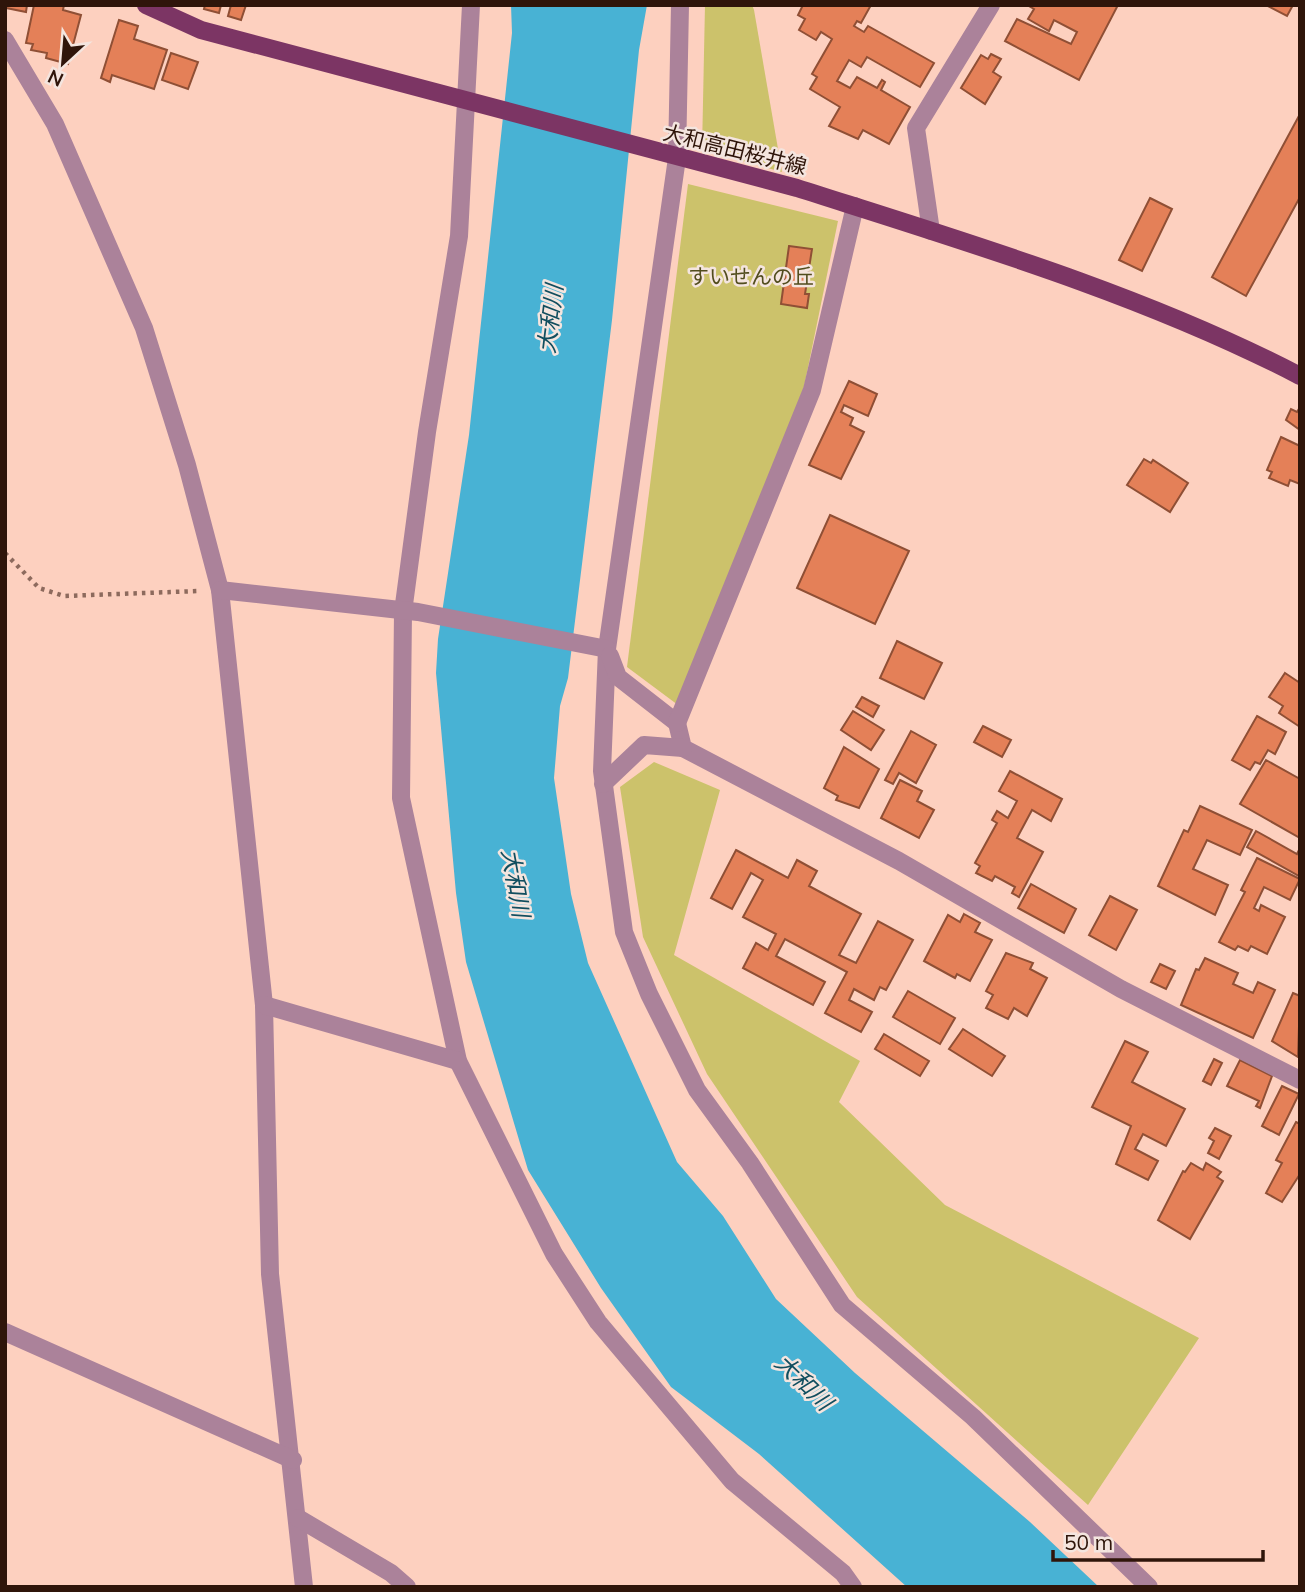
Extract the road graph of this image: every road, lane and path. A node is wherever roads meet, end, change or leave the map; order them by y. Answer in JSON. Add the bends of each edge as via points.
{"nodes":[{"id":1,"x":146,"y":5,"type":"edge"},
{"id":2,"x":471,"y":5,"type":"edge"},
{"id":3,"x":680,"y":5,"type":"edge"},
{"id":4,"x":991,"y":5,"type":"edge"},
{"id":5,"x":5,"y":40,"type":"edge"},
{"id":6,"x":474,"y":104,"type":"junction"},
{"id":7,"x":669,"y":156,"type":"junction"},
{"id":8,"x":855,"y":206,"type":"junction"},
{"id":9,"x":931,"y":231,"type":"junction"},
{"id":10,"x":1300,"y":376,"type":"edge"},
{"id":11,"x":5,"y":553,"type":"edge"},
{"id":12,"x":220,"y":590,"type":"junction"},
{"id":13,"x":410,"y":612,"type":"junction"},
{"id":14,"x":601,"y":648,"type":"junction"},
{"id":15,"x":677,"y":723,"type":"junction"},
{"id":16,"x":683,"y":748,"type":"junction"},
{"id":17,"x":603,"y":784,"type":"junction"},
{"id":18,"x":264,"y":1005,"type":"junction"},
{"id":19,"x":458,"y":1060,"type":"junction"},
{"id":20,"x":1300,"y":1080,"type":"edge"},
{"id":21,"x":5,"y":1332,"type":"edge"},
{"id":22,"x":292,"y":1460,"type":"junction"},
{"id":23,"x":298,"y":1518,"type":"junction"},
{"id":24,"x":304,"y":1587,"type":"edge"},
{"id":25,"x":407,"y":1587,"type":"edge"},
{"id":26,"x":853,"y":1587,"type":"edge"},
{"id":27,"x":1149,"y":1587,"type":"edge"}],
"edges":[{"from":1,"to":6,"type":"main road","name":"大和高田桜井線","via":[[201,30]]},
{"from":2,"to":6,"type":"street"},
{"from":3,"to":7,"type":"street"},
{"from":4,"to":9,"type":"street","via":[[916,128]]},
{"from":5,"to":12,"type":"street","via":[[55,124],[144,328]]},
{"from":6,"to":7,"type":"main road","name":"大和高田桜井線"},
{"from":6,"to":13,"type":"street","via":[[459,236],[427,432]]},
{"from":7,"to":8,"type":"main road","name":"大和高田桜井線"},
{"from":7,"to":14,"type":"street"},
{"from":8,"to":9,"type":"main road","name":"大和高田桜井線"},
{"from":8,"to":15,"type":"street","via":[[812,390]]},
{"from":9,"to":10,"type":"main road","name":"大和高田桜井線","via":[[1099,290],[1256,353]]},
{"from":11,"to":12,"type":"path","via":[[40,588],[64,596]]},
{"from":12,"to":13,"type":"street"},
{"from":12,"to":18,"type":"street"},
{"from":13,"to":14,"type":"street"},
{"from":13,"to":19,"type":"street","via":[[401,798]]},
{"from":14,"to":15,"type":"street","via":[[618,677]]},
{"from":14,"to":17,"type":"street"},
{"from":15,"to":16,"type":"street"},
{"from":16,"to":17,"type":"street","via":[[644,745]]},
{"from":16,"to":20,"type":"street","via":[[899,861],[1121,989]]},
{"from":17,"to":27,"type":"street","via":[[624,932],[649,994],[697,1090],[842,1305],[973,1417]]},
{"from":18,"to":19,"type":"street"},
{"from":18,"to":22,"type":"street","via":[[270,1274]]},
{"from":19,"to":26,"type":"street","via":[[554,1254],[598,1321],[732,1481],[843,1573]]},
{"from":21,"to":22,"type":"street"},
{"from":22,"to":23,"type":"street"},
{"from":23,"to":24,"type":"street"},
{"from":23,"to":25,"type":"street"}]}
